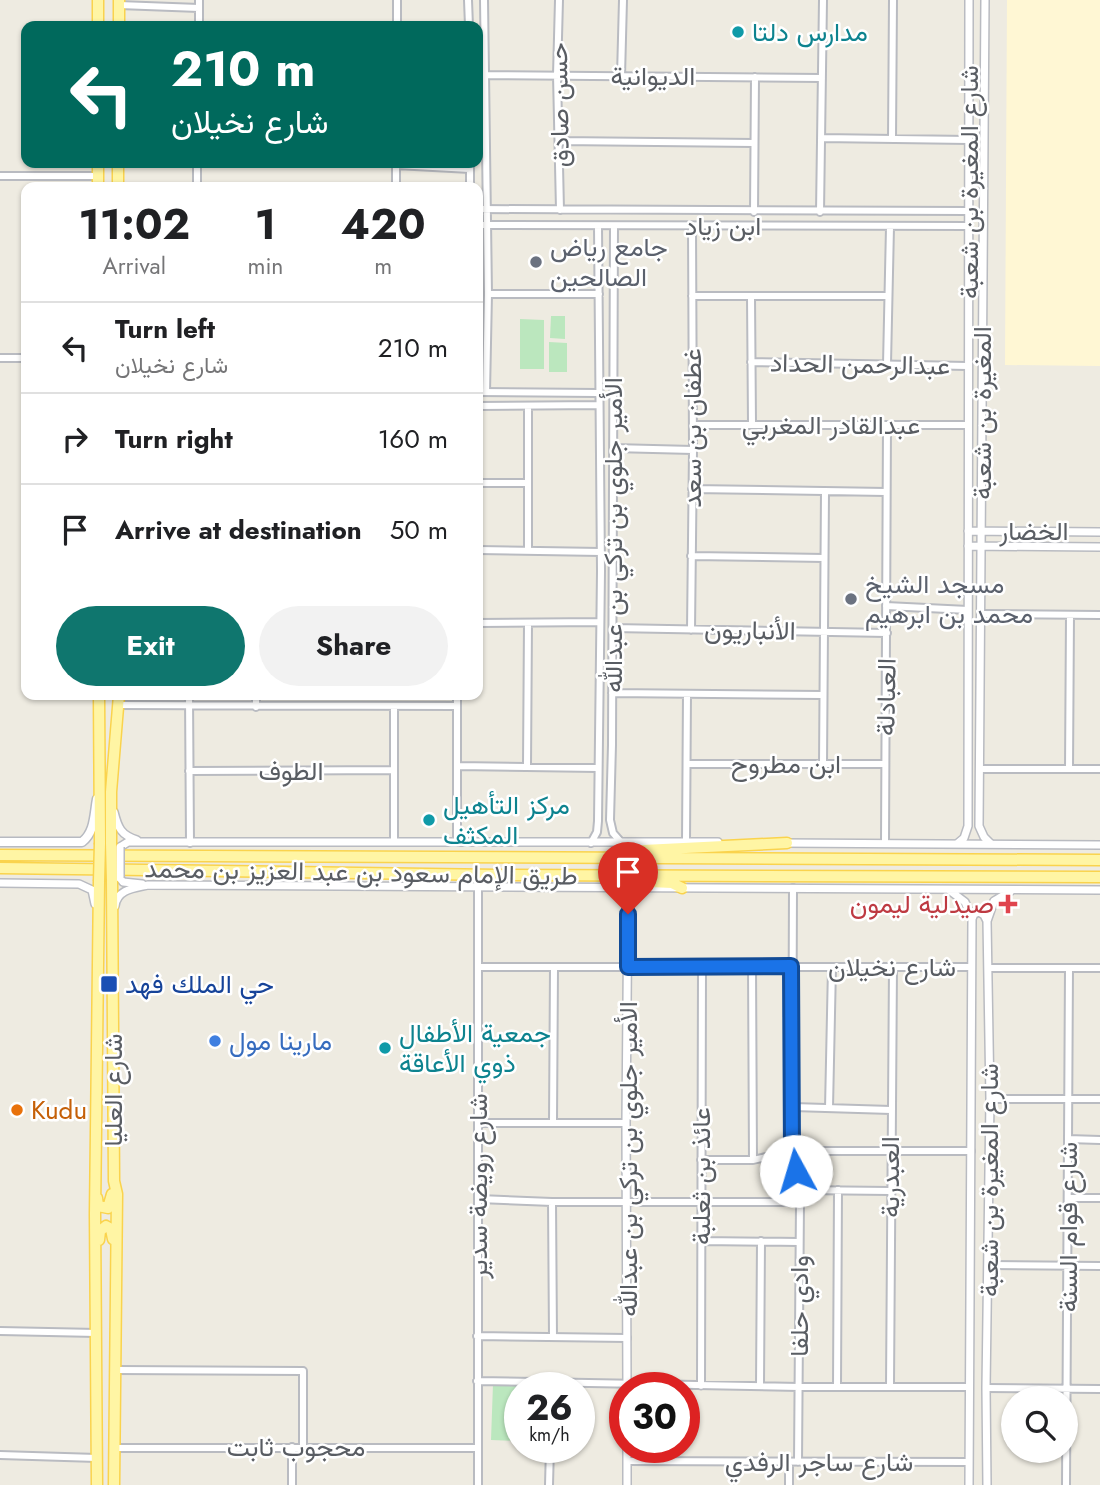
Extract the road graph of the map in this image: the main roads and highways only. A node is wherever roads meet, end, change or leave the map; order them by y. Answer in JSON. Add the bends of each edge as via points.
{"nodes":[{"id":1,"x":98,"y":0,"type":"edge"},
{"id":2,"x":119,"y":3,"type":"edge"},
{"id":3,"x":98,"y":21,"type":"edge"},
{"id":4,"x":119,"y":21,"type":"edge"},
{"id":5,"x":99,"y":700,"type":"edge"},
{"id":6,"x":118,"y":700,"type":"edge"},
{"id":7,"x":100,"y":790,"type":"junction"},
{"id":8,"x":0,"y":842,"type":"edge"},
{"id":9,"x":787,"y":843,"type":"road end"},
{"id":10,"x":110,"y":845,"type":"junction"},
{"id":11,"x":0,"y":855,"type":"edge"},
{"id":12,"x":524,"y":856,"type":"junction"},
{"id":13,"x":1100,"y":860,"type":"edge"},
{"id":14,"x":0,"y":868,"type":"edge"},
{"id":15,"x":576,"y":875,"type":"junction"},
{"id":16,"x":1100,"y":877,"type":"edge"},
{"id":17,"x":682,"y":888,"type":"road end"},
{"id":18,"x":95,"y":1180,"type":"junction"},
{"id":19,"x":114,"y":1181,"type":"junction"},
{"id":20,"x":97,"y":1258,"type":"junction"},
{"id":21,"x":116,"y":1259,"type":"junction"},
{"id":22,"x":97,"y":1485,"type":"edge"},
{"id":23,"x":114,"y":1485,"type":"edge"}],
"edges":[{"from":1,"to":3,"type":"main road"},
{"from":2,"to":4,"type":"main road"},
{"from":5,"to":7,"type":"main road","name":"شارع العليا"},
{"from":6,"to":10,"type":"main road","name":"شارع العليا"},
{"from":7,"to":8,"type":"main road","via":[[92,829],[82,842]]},
{"from":7,"to":10,"type":"main road","name":"شارع العليا"},
{"from":9,"to":12,"type":"main road"},
{"from":10,"to":18,"type":"main road","name":"شارع العليا","bridge":true,"via":[[99,881]]},
{"from":10,"to":19,"type":"main road","name":"شارع العليا","bridge":true,"via":[[116,879]]},
{"from":11,"to":12,"type":"main road","name":"طريق الإمام سعود بن عبد العزيز بن محمد"},
{"from":12,"to":13,"type":"main road","name":"طريق الإمام سعود بن عبد العزيز بن محمد"},
{"from":14,"to":15,"type":"main road","name":"طريق الإمام سعود بن عبد العزيز بن محمد"},
{"from":15,"to":16,"type":"main road","name":"طريق الإمام سعود بن عبد العزيز بن محمد"},
{"from":15,"to":17,"type":"main road","via":[[591,880],[672,883]]},
{"from":18,"to":19,"type":"main road","via":[[98,1206],[104,1209],[110,1205]]},
{"from":18,"to":20,"type":"main road","name":"شارع العليا"},
{"from":19,"to":21,"type":"main road","name":"شارع العليا"},
{"from":20,"to":21,"type":"main road","via":[[100,1231],[106,1226],[111,1229]]},
{"from":20,"to":22,"type":"main road","name":"شارع العليا"},
{"from":21,"to":23,"type":"main road","name":"شارع العليا"}]}
